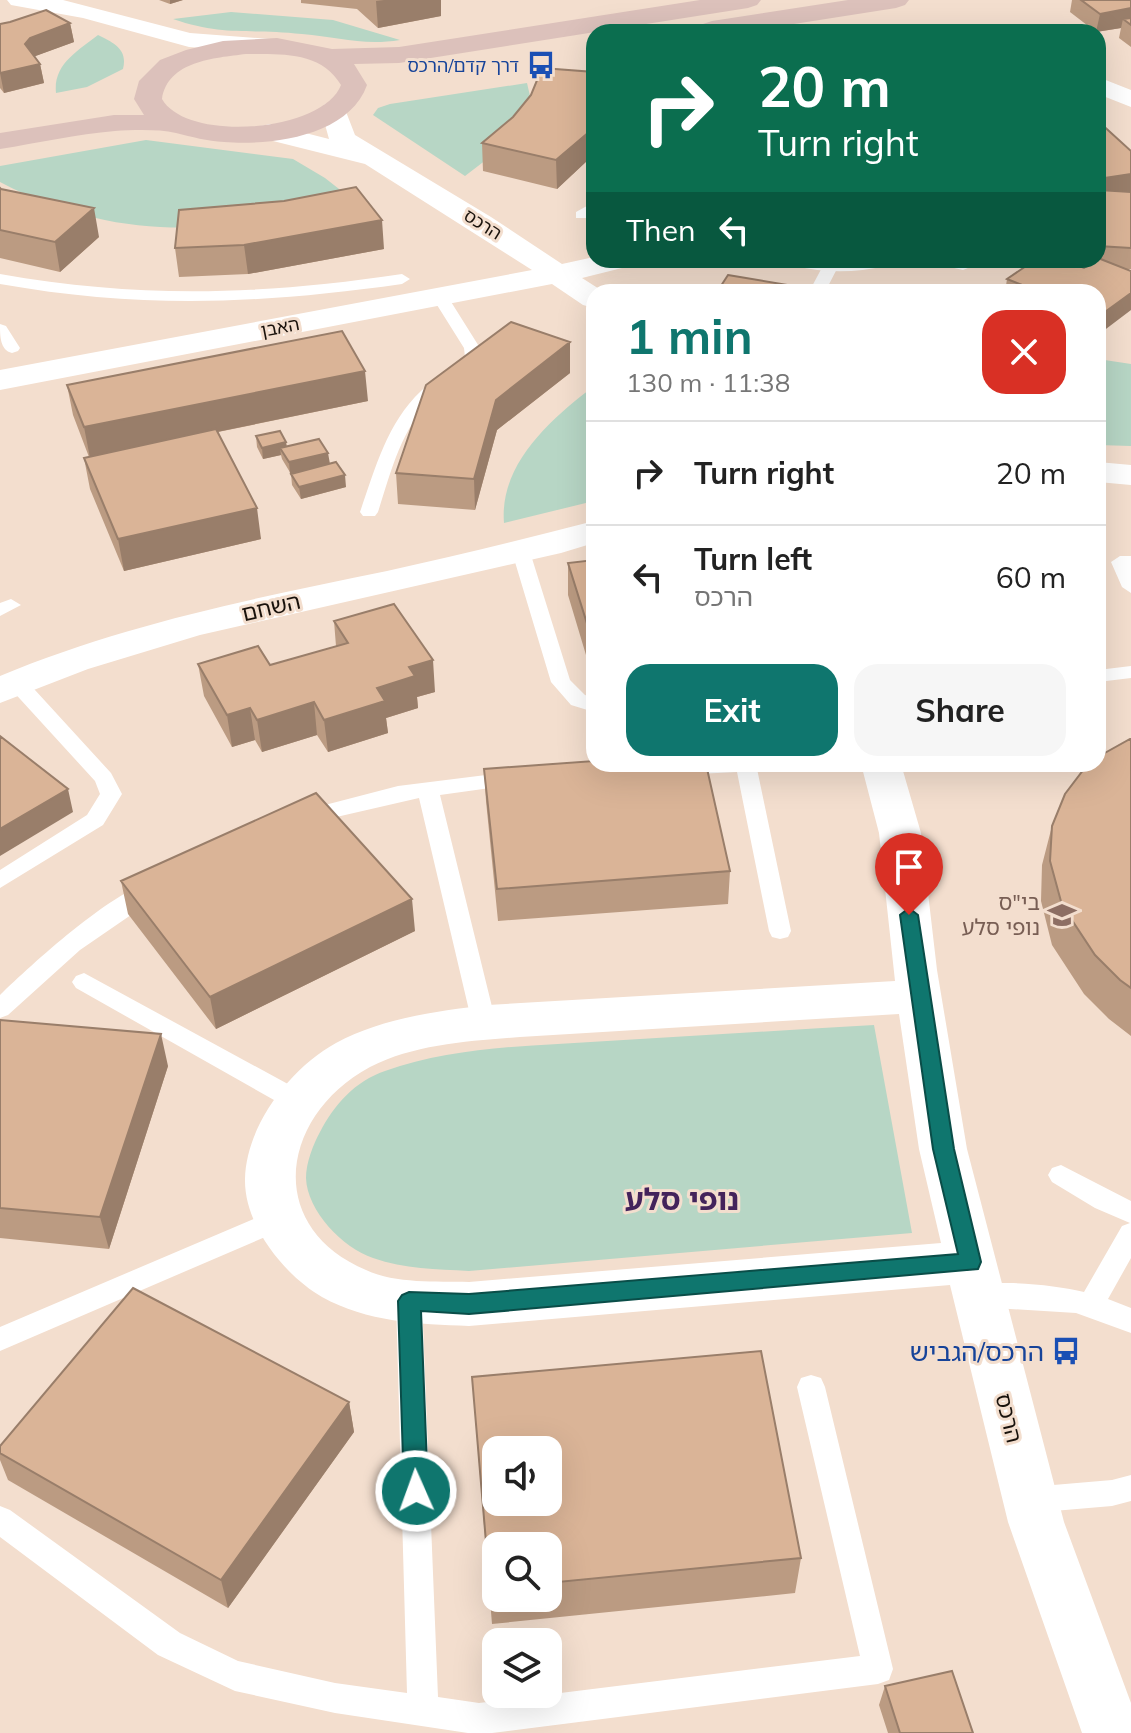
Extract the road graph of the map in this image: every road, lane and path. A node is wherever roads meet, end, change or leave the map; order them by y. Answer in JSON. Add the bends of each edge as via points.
{"nodes":[{"id":1,"x":19,"y":0,"type":"edge"},
{"id":2,"x":748,"y":0,"type":"edge"},
{"id":3,"x":896,"y":0,"type":"edge"},
{"id":4,"x":111,"y":18,"type":"junction"},
{"id":5,"x":596,"y":24,"type":"edge"},
{"id":6,"x":744,"y":24,"type":"edge"},
{"id":7,"x":586,"y":26,"type":"edge"},
{"id":8,"x":271,"y":46,"type":"junction"},
{"id":9,"x":586,"y":49,"type":"edge"},
{"id":10,"x":327,"y":57,"type":"junction"},
{"id":11,"x":158,"y":76,"type":"junction"},
{"id":12,"x":1106,"y":88,"type":"edge"},
{"id":13,"x":124,"y":91,"type":"dead end"},
{"id":14,"x":1131,"y":99,"type":"edge"},
{"id":15,"x":81,"y":102,"type":"dead end"},
{"id":16,"x":340,"y":106,"type":"junction"},
{"id":17,"x":0,"y":115,"type":"edge"},
{"id":18,"x":178,"y":124,"type":"junction"},
{"id":19,"x":270,"y":132,"type":"junction"},
{"id":20,"x":0,"y":141,"type":"edge"},
{"id":21,"x":368,"y":156,"type":"junction"},
{"id":22,"x":586,"y":268,"type":"edge"},
{"id":23,"x":559,"y":274,"type":"junction"},
{"id":24,"x":0,"y":279,"type":"edge"},
{"id":25,"x":402,"y":279,"type":"dead end"},
{"id":26,"x":17,"y":283,"type":"junction"},
{"id":27,"x":586,"y":293,"type":"edge"},
{"id":28,"x":440,"y":297,"type":"junction"},
{"id":29,"x":253,"y":298,"type":"junction"},
{"id":30,"x":0,"y":300,"type":"edge"},
{"id":31,"x":274,"y":328,"type":"junction"},
{"id":32,"x":0,"y":329,"type":"edge"},
{"id":33,"x":12,"y":348,"type":"dead end"},
{"id":34,"x":0,"y":380,"type":"edge"},
{"id":35,"x":1106,"y":473,"type":"edge"},
{"id":36,"x":1131,"y":475,"type":"edge"},
{"id":37,"x":369,"y":512,"type":"dead end"},
{"id":38,"x":586,"y":534,"type":"edge"},
{"id":39,"x":586,"y":543,"type":"edge"},
{"id":40,"x":535,"y":549,"type":"junction"},
{"id":41,"x":1131,"y":562,"type":"edge"},
{"id":42,"x":1131,"y":587,"type":"edge"},
{"id":43,"x":1131,"y":672,"type":"edge"},
{"id":44,"x":1106,"y":675,"type":"edge"},
{"id":45,"x":9,"y":687,"type":"edge"},
{"id":46,"x":586,"y":702,"type":"edge"},
{"id":47,"x":748,"y":772,"type":"edge"},
{"id":48,"x":883,"y":772,"type":"edge"},
{"id":49,"x":536,"y":777,"type":"edge"},
{"id":50,"x":428,"y":789,"type":"junction"},
{"id":51,"x":290,"y":823,"type":"edge"},
{"id":52,"x":176,"y":875,"type":"edge"},
{"id":53,"x":0,"y":880,"type":"edge"},
{"id":54,"x":780,"y":931,"type":"dead end"},
{"id":55,"x":84,"y":982,"type":"dead end"},
{"id":56,"x":919,"y":996,"type":"junction"},
{"id":57,"x":0,"y":1009,"type":"edge"},
{"id":58,"x":484,"y":1023,"type":"junction"},
{"id":59,"x":299,"y":1102,"type":"junction"},
{"id":60,"x":1061,"y":1175,"type":"dead end"},
{"id":61,"x":1131,"y":1213,"type":"edge"},
{"id":62,"x":277,"y":1220,"type":"junction"},
{"id":63,"x":1131,"y":1234,"type":"edge"},
{"id":64,"x":974,"y":1279,"type":"junction"},
{"id":65,"x":409,"y":1301,"type":"junction"},
{"id":66,"x":1091,"y":1304,"type":"junction"},
{"id":67,"x":1131,"y":1321,"type":"edge"},
{"id":68,"x":0,"y":1339,"type":"edge"},
{"id":69,"x":811,"y":1387,"type":"dead end"},
{"id":70,"x":1131,"y":1488,"type":"edge"},
{"id":71,"x":1030,"y":1500,"type":"junction"},
{"id":72,"x":0,"y":1520,"type":"edge"},
{"id":73,"x":423,"y":1711,"type":"junction"},
{"id":74,"x":1112,"y":1733,"type":"edge"}],
"edges":[{"from":1,"to":4,"type":"street"},
{"from":2,"to":5,"type":"main road"},
{"from":3,"to":6,"type":"main road"},
{"from":4,"to":8,"type":"street","via":[[189,40]]},
{"from":4,"to":11,"type":"street","via":[[163,50],[166,57]]},
{"from":7,"to":10,"type":"main road","via":[[399,55]]},
{"from":8,"to":10,"type":"main road"},
{"from":8,"to":11,"type":"main road","via":[[213,50]]},
{"from":9,"to":16,"type":"main road","via":[[389,83]]},
{"from":10,"to":16,"type":"main road","via":[[347,70],[354,85]]},
{"from":11,"to":13,"type":"main road"},
{"from":11,"to":18,"type":"main road","via":[[148,99],[159,115]]},
{"from":12,"to":14,"type":"street"},
{"from":15,"to":17,"type":"main road"},
{"from":16,"to":19,"type":"main road","via":[[304,125]]},
{"from":16,"to":21,"type":"street","name":"הרכס","via":[[343,139]]},
{"from":18,"to":19,"type":"main road","via":[[211,133]]},
{"from":18,"to":20,"type":"main road","via":[[114,123]]},
{"from":19,"to":21,"type":"street","name":"הרכס"},
{"from":21,"to":23,"type":"street","name":"הרכס"},
{"from":22,"to":23,"type":"street","name":"האבן"},
{"from":23,"to":27,"type":"street","name":"הרכס"},
{"from":23,"to":28,"type":"street","name":"האבן"},
{"from":24,"to":26,"type":"lane"},
{"from":25,"to":29,"type":"lane"},
{"from":26,"to":29,"type":"lane","via":[[122,297]]},
{"from":26,"to":30,"type":"lane"},
{"from":28,"to":31,"type":"street","name":"האבן"},
{"from":28,"to":37,"type":"lane","via":[[474,358],[423,397],[408,416],[394,439]]},
{"from":29,"to":31,"type":"lane"},
{"from":31,"to":34,"type":"street","name":"האבן"},
{"from":32,"to":33,"type":"lane"},
{"from":35,"to":36,"type":"street"},
{"from":38,"to":40,"type":"street","name":"השחם"},
{"from":39,"to":40,"type":"street","name":"השחם"},
{"from":40,"to":45,"type":"street","name":"השחם","via":[[158,635]]},
{"from":40,"to":46,"type":"lane","via":[[561,682]]},
{"from":41,"to":42,"type":"lane","via":[[1120,562]]},
{"from":43,"to":44,"type":"lane"},
{"from":45,"to":53,"type":"lane","via":[[104,778],[111,794],[95,820]]},
{"from":47,"to":54,"type":"lane"},
{"from":48,"to":56,"type":"street","name":"הרכס","via":[[900,833]]},
{"from":49,"to":50,"type":"lane"},
{"from":50,"to":51,"type":"lane"},
{"from":50,"to":58,"type":"lane"},
{"from":52,"to":57,"type":"lane","via":[[108,916]]},
{"from":55,"to":59,"type":"lane"},
{"from":56,"to":58,"type":"street"},
{"from":56,"to":64,"type":"street","name":"הרכס","via":[[943,1149]]},
{"from":58,"to":59,"type":"street","via":[[366,1049],[330,1069]]},
{"from":59,"to":62,"type":"street","via":[[278,1139],[268,1180]]},
{"from":60,"to":61,"type":"lane"},
{"from":62,"to":65,"type":"street","via":[[312,1260],[349,1287]]},
{"from":62,"to":68,"type":"lane"},
{"from":63,"to":66,"type":"lane"},
{"from":64,"to":65,"type":"street","via":[[469,1304]]},
{"from":64,"to":66,"type":"lane"},
{"from":64,"to":71,"type":"street","name":"הרכס"},
{"from":65,"to":73,"type":"lane"},
{"from":66,"to":67,"type":"lane"},
{"from":69,"to":73,"type":"lane","via":[[878,1669],[479,1719]]},
{"from":70,"to":71,"type":"lane"},
{"from":71,"to":74,"type":"street","name":"הרכס"},
{"from":72,"to":73,"type":"lane","via":[[169,1644],[235,1676]]}]}
